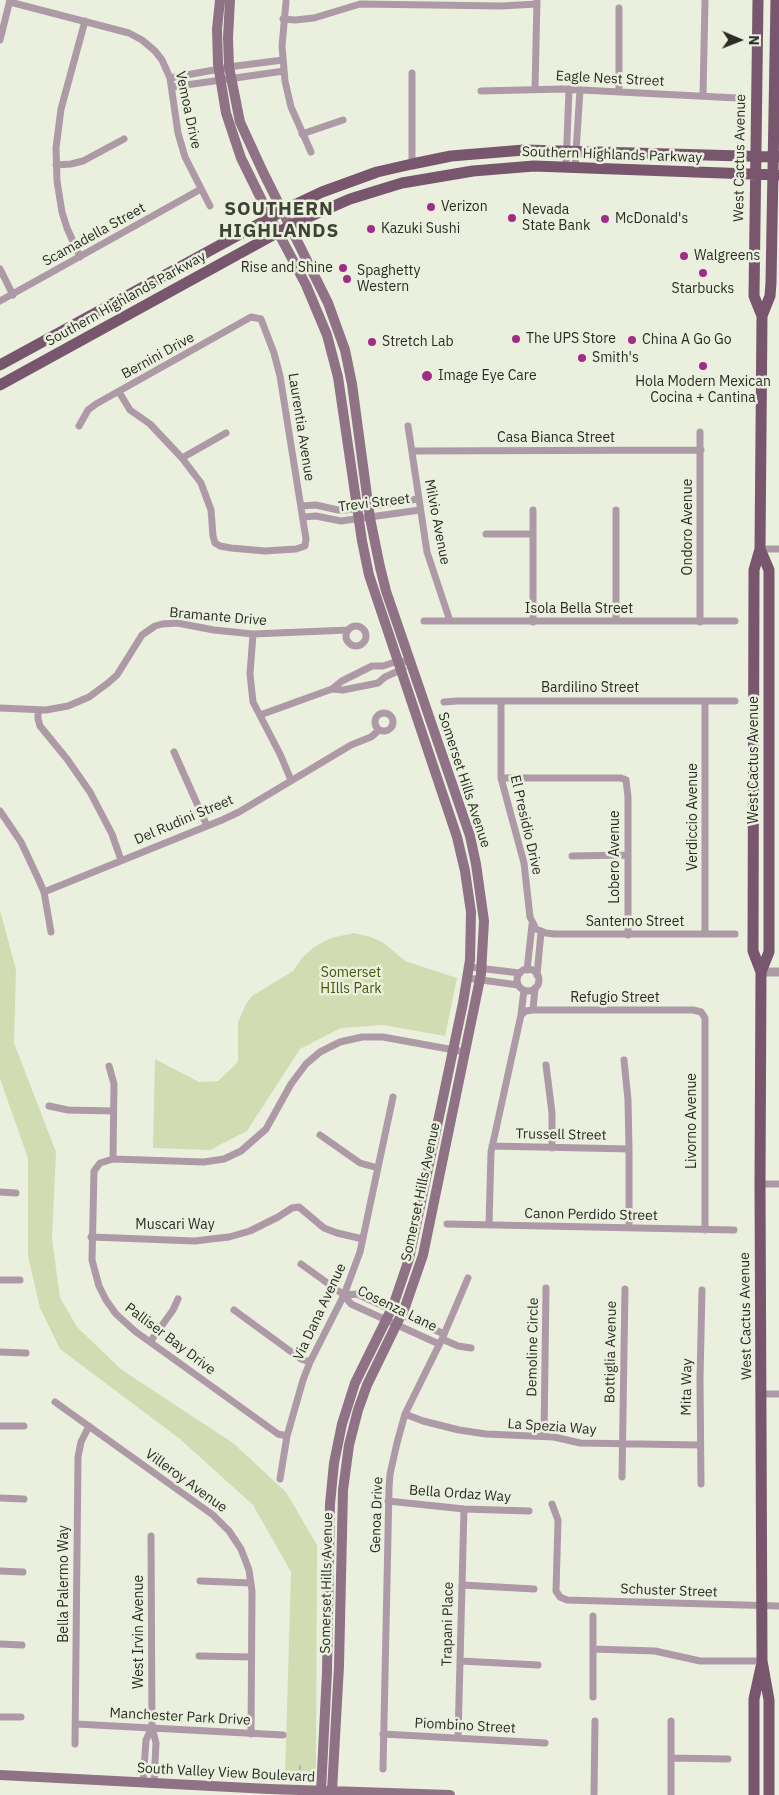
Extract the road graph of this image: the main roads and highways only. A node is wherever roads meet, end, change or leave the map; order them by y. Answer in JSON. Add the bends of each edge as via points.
{"nodes":[{"id":1,"x":220,"y":0,"type":"edge"},
{"id":2,"x":230,"y":0,"type":"edge"},
{"id":3,"x":758,"y":0,"type":"edge"},
{"id":4,"x":776,"y":0,"type":"edge"},
{"id":5,"x":223,"y":68,"type":"junction"},
{"id":6,"x":225,"y":79,"type":"junction"},
{"id":7,"x":768,"y":157,"type":"edge"},
{"id":8,"x":767,"y":175,"type":"edge"},
{"id":9,"x":282,"y":210,"type":"junction"},
{"id":10,"x":270,"y":217,"type":"junction"},
{"id":11,"x":290,"y":226,"type":"junction"},
{"id":12,"x":278,"y":232,"type":"junction"},
{"id":13,"x":762,"y":316,"type":"junction"},
{"id":14,"x":0,"y":365,"type":"edge"},
{"id":15,"x":1,"y":382,"type":"edge"},
{"id":16,"x":353,"y":391,"type":"junction"},
{"id":17,"x":341,"y":393,"type":"junction"},
{"id":18,"x":760,"y":549,"type":"junction"},
{"id":19,"x":761,"y":972,"type":"junction"},
{"id":20,"x":762,"y":1661,"type":"junction"},
{"id":21,"x":0,"y":1775,"type":"edge"},
{"id":22,"x":326,"y":1791,"type":"junction"},
{"id":23,"x":249,"y":1792,"type":"edge"},
{"id":24,"x":450,"y":1795,"type":"edge"},
{"id":25,"x":754,"y":1795,"type":"edge"},
{"id":26,"x":769,"y":1795,"type":"edge"}],
"edges":[{"from":1,"to":5,"type":"main road","name":"Somerset Hills Avenue","via":[[217,29]]},
{"from":2,"to":5,"type":"main road","name":"Somerset Hills Avenue"},
{"from":3,"to":7,"type":"main road","name":"West Cactus Avenue"},
{"from":4,"to":7,"type":"main road","name":"West Cactus Avenue","via":[[776,77]]},
{"from":5,"to":6,"type":"main road","name":"Somerset Hills Avenue"},
{"from":6,"to":9,"type":"main road","name":"Somerset Hills Avenue","via":[[255,157]]},
{"from":6,"to":10,"type":"main road","name":"Somerset Hills Avenue","via":[[226,113],[234,140]]},
{"from":7,"to":8,"type":"main road","name":"West Cactus Avenue"},
{"from":7,"to":8,"type":"main road","name":"West Cactus Avenue"},
{"from":7,"to":9,"type":"main road","name":"Southern Highlands Parkway","via":[[571,151],[499,151],[451,156],[352,180]]},
{"from":8,"to":11,"type":"main road","name":"Southern Highlands Parkway","via":[[534,166],[496,168],[402,183],[350,199]]},
{"from":8,"to":13,"type":"main road","name":"West Cactus Avenue","via":[[770,296]]},
{"from":8,"to":13,"type":"main road","name":"West Cactus Avenue","via":[[754,296]]},
{"from":9,"to":10,"type":"main road","name":"Southern Highlands Parkway"},
{"from":9,"to":11,"type":"main road","name":"Somerset Hills Avenue"},
{"from":10,"to":12,"type":"main road","name":"Somerset Hills Avenue"},
{"from":10,"to":14,"type":"main road","name":"Southern Highlands Parkway"},
{"from":11,"to":12,"type":"main road","name":"Southern Highlands Parkway"},
{"from":11,"to":16,"type":"main road","name":"Somerset Hills Avenue","via":[[330,309],[345,350]]},
{"from":12,"to":15,"type":"main road","name":"Southern Highlands Parkway"},
{"from":12,"to":17,"type":"main road","name":"Somerset Hills Avenue","via":[[322,320]]},
{"from":13,"to":18,"type":"main road","name":"West Cactus Avenue"},
{"from":16,"to":17,"type":"main road"},
{"from":16,"to":22,"type":"main road","name":"Somerset Hills Avenue","via":[[380,567],[466,824],[474,853],[484,920],[480,980],[423,1255],[402,1314],[367,1385],[353,1427],[345,1466],[339,1666]]},
{"from":17,"to":22,"type":"main road","name":"Somerset Hills Avenue","via":[[369,575],[461,852],[471,912],[471,936],[469,967],[453,1050],[408,1259],[391,1310],[355,1383],[334,1463],[330,1504]]},
{"from":18,"to":19,"type":"main road","name":"West Cactus Avenue","via":[[754,570],[753,951]]},
{"from":18,"to":19,"type":"main road","name":"West Cactus Avenue","via":[[769,570],[769,952]]},
{"from":19,"to":20,"type":"main road","name":"West Cactus Avenue"},
{"from":20,"to":25,"type":"main road","name":"West Cactus Avenue","via":[[754,1699]]},
{"from":20,"to":26,"type":"main road","name":"West Cactus Avenue","via":[[770,1700]]},
{"from":21,"to":23,"type":"main road","name":"South Valley View Boulevard"},
{"from":22,"to":23,"type":"main road","name":"South Valley View Boulevard"},
{"from":22,"to":24,"type":"main road","name":"South Valley View Boulevard"}]}
